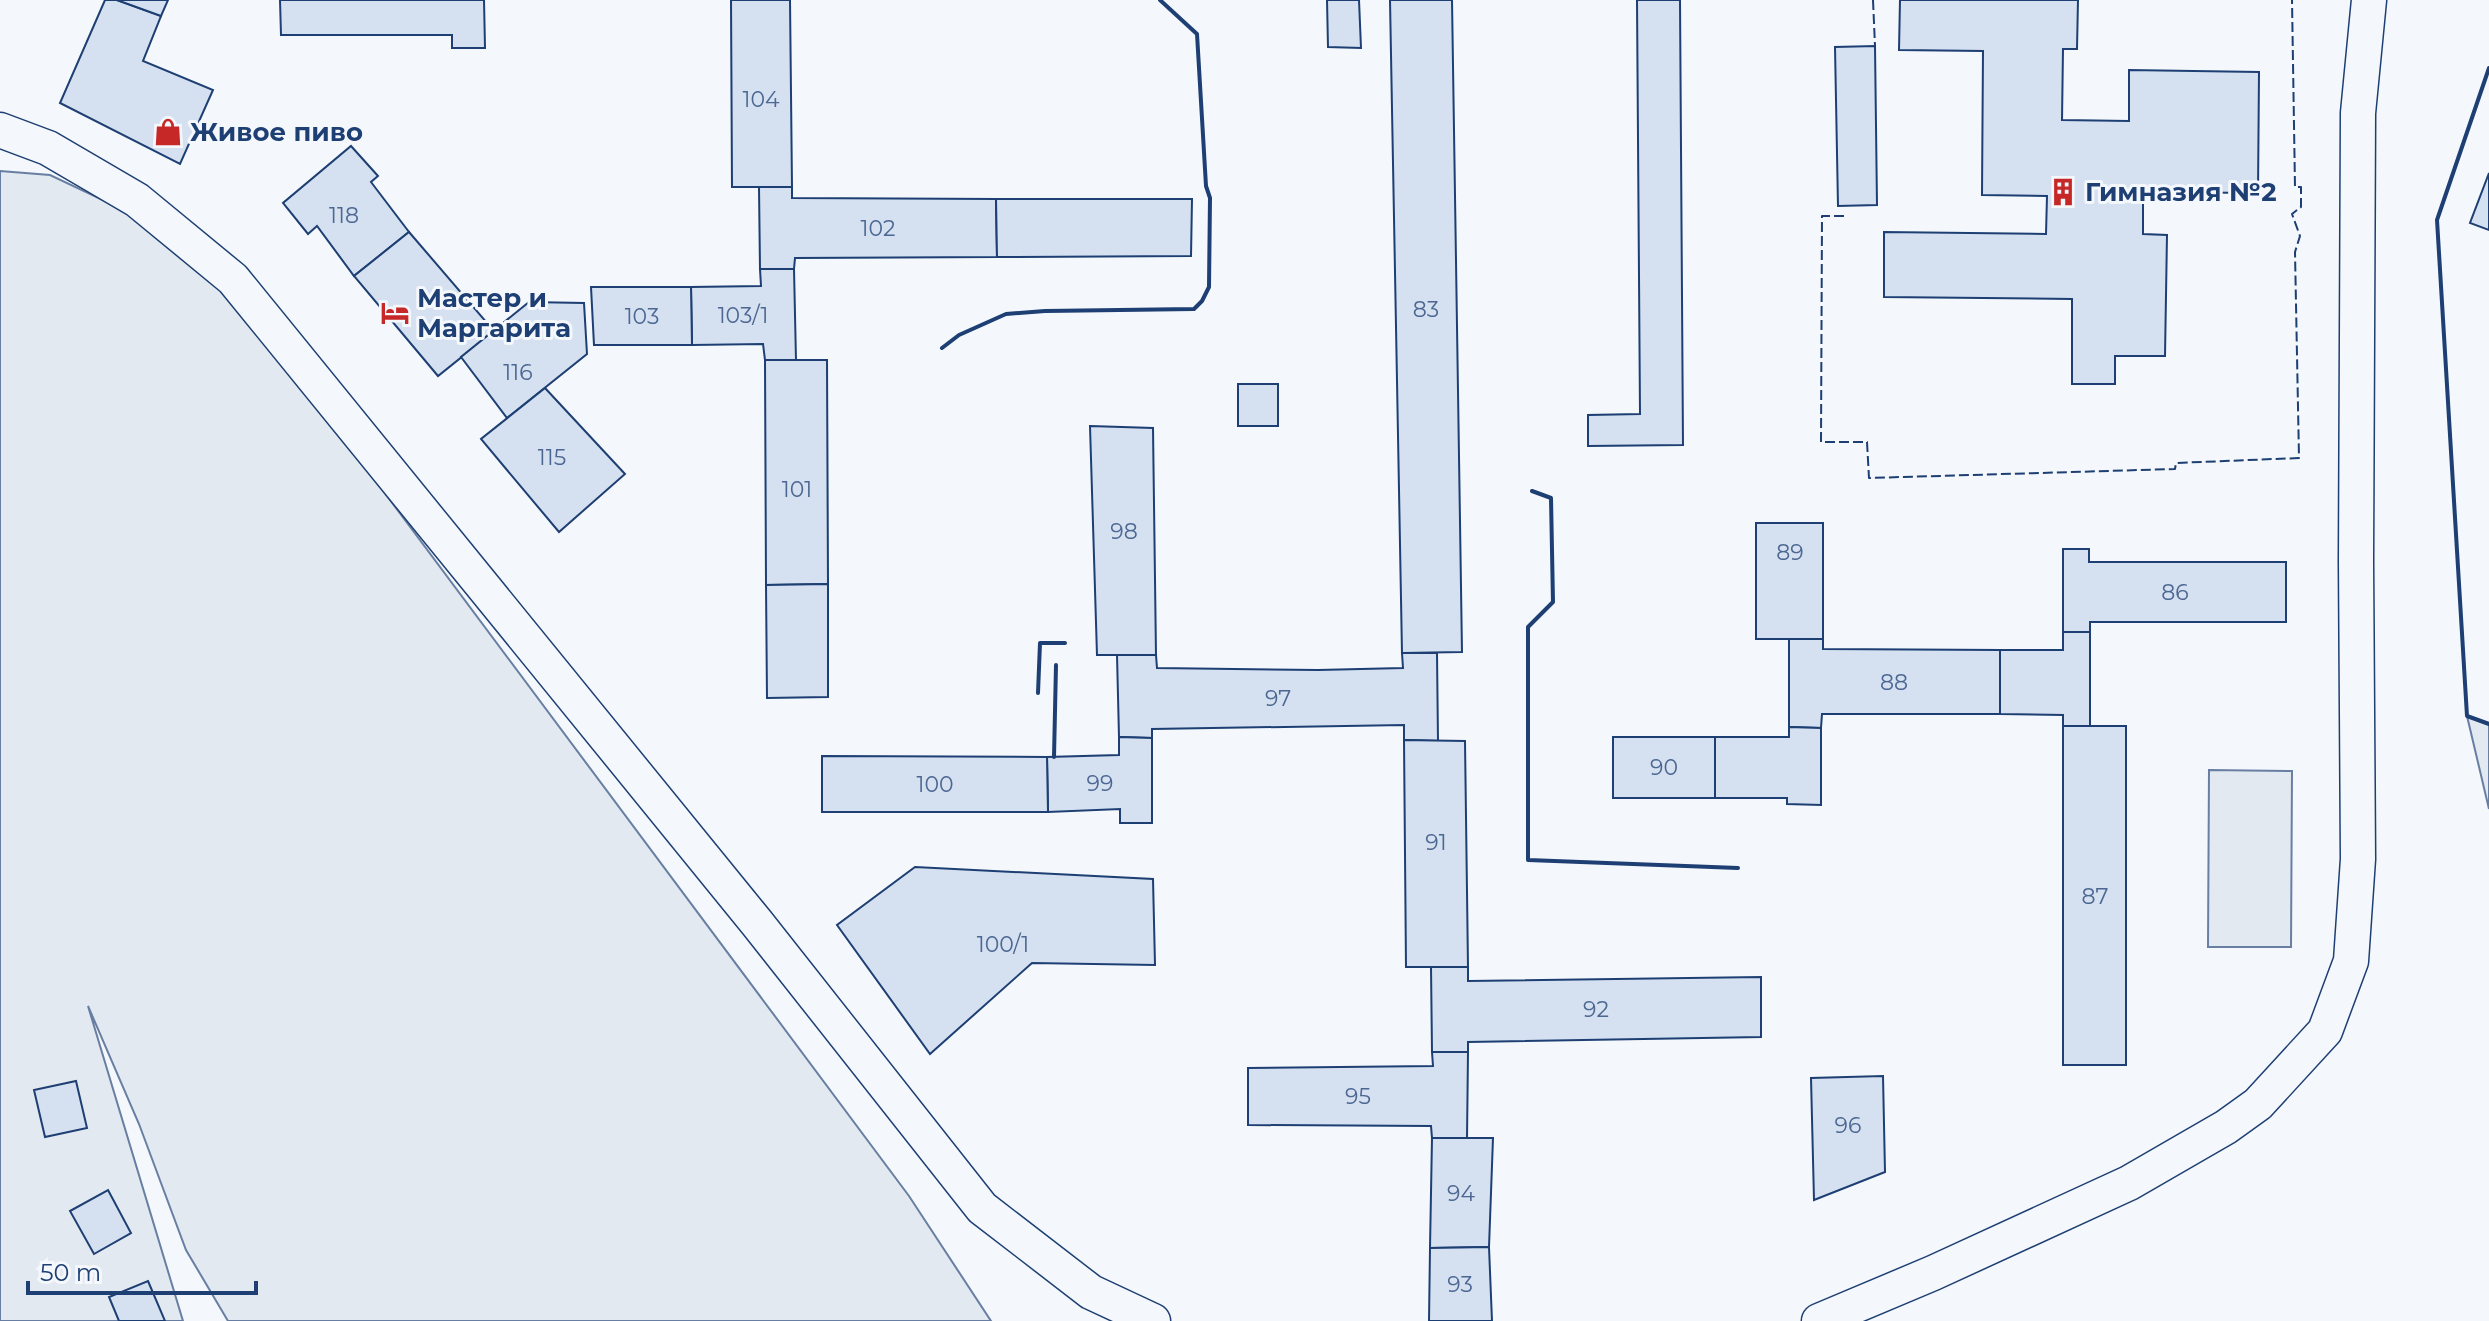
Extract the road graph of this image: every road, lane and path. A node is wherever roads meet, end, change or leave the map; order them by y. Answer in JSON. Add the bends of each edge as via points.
{"nodes":[{"id":1,"x":2369,"y":0,"type":"edge"},
{"id":2,"x":0,"y":130,"type":"edge"},
{"id":3,"x":1153,"y":1321,"type":"edge"},
{"id":4,"x":1819,"y":1321,"type":"edge"}],
"edges":[{"from":1,"to":4,"type":"street","via":[[2358,129],[2358,859],[2351,961],[2325,1031],[2258,1104],[2129,1183]]},
{"from":2,"to":3,"type":"street","via":[[48,148],[137,200],[233,279],[982,1208],[1091,1292]]}]}
